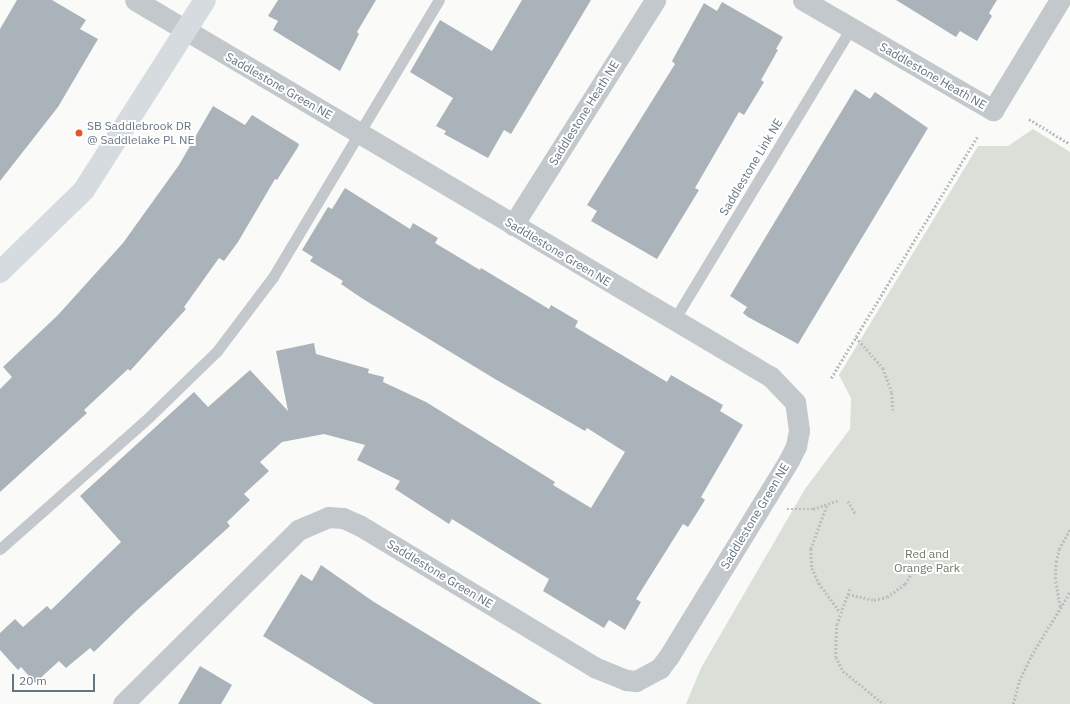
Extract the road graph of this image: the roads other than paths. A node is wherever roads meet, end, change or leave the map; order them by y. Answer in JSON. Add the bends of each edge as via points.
{"nodes":[{"id":1,"x":135,"y":0,"type":"edge"},
{"id":2,"x":206,"y":0,"type":"edge"},
{"id":3,"x":439,"y":0,"type":"edge"},
{"id":4,"x":655,"y":0,"type":"edge"},
{"id":5,"x":803,"y":0,"type":"edge"},
{"id":6,"x":1060,"y":0,"type":"edge"},
{"id":7,"x":851,"y":28,"type":"junction"},
{"id":8,"x":187,"y":32,"type":"junction"},
{"id":9,"x":360,"y":133,"type":"junction"},
{"id":10,"x":513,"y":225,"type":"junction"},
{"id":11,"x":0,"y":272,"type":"edge"},
{"id":12,"x":674,"y":320,"type":"junction"},
{"id":13,"x":0,"y":549,"type":"edge"},
{"id":14,"x":123,"y":704,"type":"edge"}],
"edges":[{"from":1,"to":8,"type":"street","name":"Saddlestone Green NE"},
{"from":2,"to":8,"type":"street"},
{"from":3,"to":9,"type":"lane"},
{"from":4,"to":10,"type":"street","name":"Saddlestone Heath NE"},
{"from":5,"to":7,"type":"street","name":"Saddlestone Heath NE"},
{"from":6,"to":7,"type":"street","name":"Saddlestone Heath NE","via":[[993,110]]},
{"from":7,"to":12,"type":"lane","name":"Saddlestone Link NE"},
{"from":8,"to":9,"type":"street","name":"Saddlestone Green NE"},
{"from":8,"to":11,"type":"street","via":[[84,190]]},
{"from":9,"to":10,"type":"street","name":"Saddlestone Green NE"},
{"from":9,"to":13,"type":"lane","via":[[273,278],[217,351],[149,417]]},
{"from":10,"to":12,"type":"street","name":"Saddlestone Green NE"},
{"from":12,"to":14,"type":"street","name":"Saddlestone Green NE","via":[[776,382],[795,402],[799,430],[796,446],[789,460],[660,668],[636,682],[613,676],[359,525],[343,518],[328,517],[298,530]]}]}
